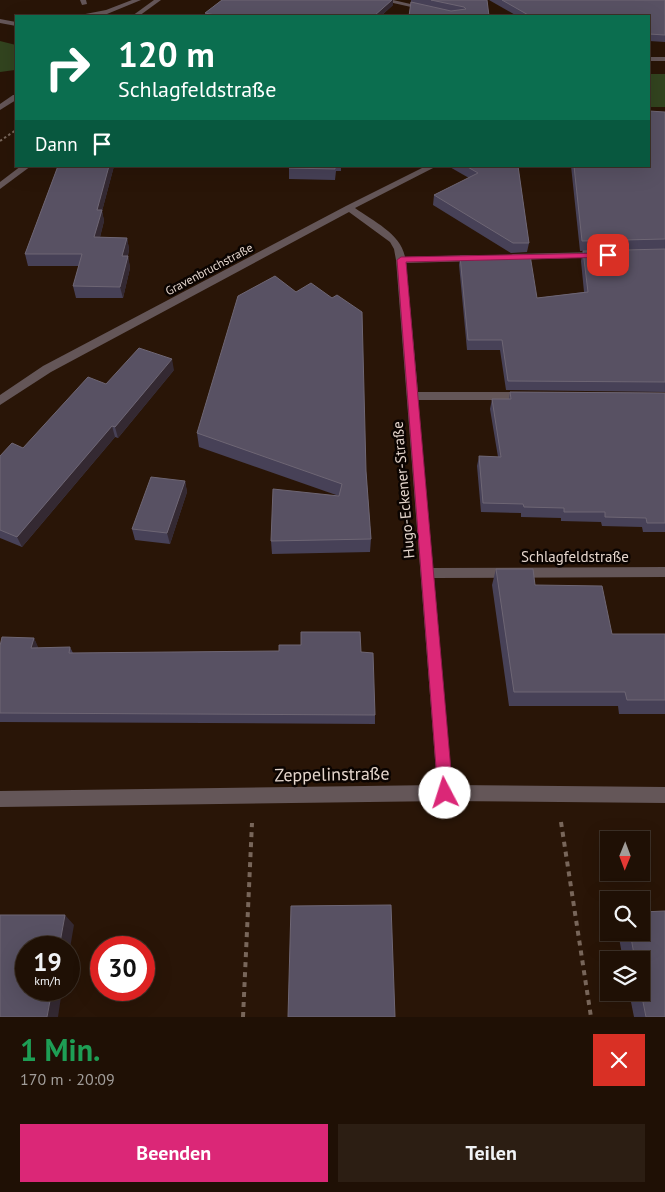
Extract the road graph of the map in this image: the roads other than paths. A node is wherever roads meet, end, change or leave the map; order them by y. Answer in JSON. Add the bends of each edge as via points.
{"nodes":[{"id":1,"x":138,"y":0,"type":"edge"},
{"id":2,"x":158,"y":0,"type":"edge"},
{"id":3,"x":383,"y":0,"type":"edge"},
{"id":4,"x":0,"y":15,"type":"edge"},
{"id":5,"x":85,"y":15,"type":"edge"},
{"id":6,"x":136,"y":15,"type":"edge"},
{"id":7,"x":455,"y":15,"type":"edge"},
{"id":8,"x":15,"y":17,"type":"edge"},
{"id":9,"x":0,"y":21,"type":"edge"},
{"id":10,"x":15,"y":24,"type":"edge"},
{"id":11,"x":650,"y":59,"type":"edge"},
{"id":12,"x":665,"y":59,"type":"edge"},
{"id":13,"x":15,"y":98,"type":"edge"},
{"id":14,"x":15,"y":102,"type":"edge"},
{"id":15,"x":0,"y":109,"type":"edge"},
{"id":16,"x":26,"y":167,"type":"edge"},
{"id":17,"x":432,"y":167,"type":"edge"},
{"id":18,"x":0,"y":186,"type":"edge"},
{"id":19,"x":349,"y":208,"type":"junction"},
{"id":20,"x":606,"y":255,"type":"edge"},
{"id":21,"x":401,"y":260,"type":"junction"},
{"id":22,"x":412,"y":396,"type":"junction"},
{"id":23,"x":538,"y":396,"type":"edge"},
{"id":24,"x":0,"y":401,"type":"edge"},
{"id":25,"x":665,"y":572,"type":"edge"},
{"id":26,"x":426,"y":573,"type":"junction"},
{"id":27,"x":445,"y":793,"type":"junction"},
{"id":28,"x":665,"y":795,"type":"edge"},
{"id":29,"x":0,"y":799,"type":"edge"}],
"edges":[{"from":1,"to":5,"type":"street","via":[[107,12]]},
{"from":2,"to":6,"type":"street"},
{"from":3,"to":7,"type":"street"},
{"from":4,"to":8,"type":"street"},
{"from":9,"to":10,"type":"street"},
{"from":11,"to":12,"type":"street"},
{"from":13,"to":15,"type":"street"},
{"from":14,"to":15,"type":"street"},
{"from":16,"to":18,"type":"street"},
{"from":17,"to":19,"type":"street","name":"Gravenbruchstraße"},
{"from":19,"to":21,"type":"street","name":"Hugo-Eckener-Straße","via":[[393,240]]},
{"from":19,"to":24,"type":"street","name":"Gravenbruchstraße","via":[[46,369]]},
{"from":20,"to":21,"type":"street"},
{"from":21,"to":22,"type":"street","name":"Hugo-Eckener-Straße"},
{"from":22,"to":23,"type":"street"},
{"from":22,"to":26,"type":"street","name":"Hugo-Eckener-Straße"},
{"from":25,"to":26,"type":"street","name":"Schlagfeldstraße"},
{"from":26,"to":27,"type":"street","name":"Hugo-Eckener-Straße"},
{"from":27,"to":28,"type":"street","name":"Zeppelinstraße"},
{"from":27,"to":29,"type":"street","name":"Zeppelinstraße"}]}
